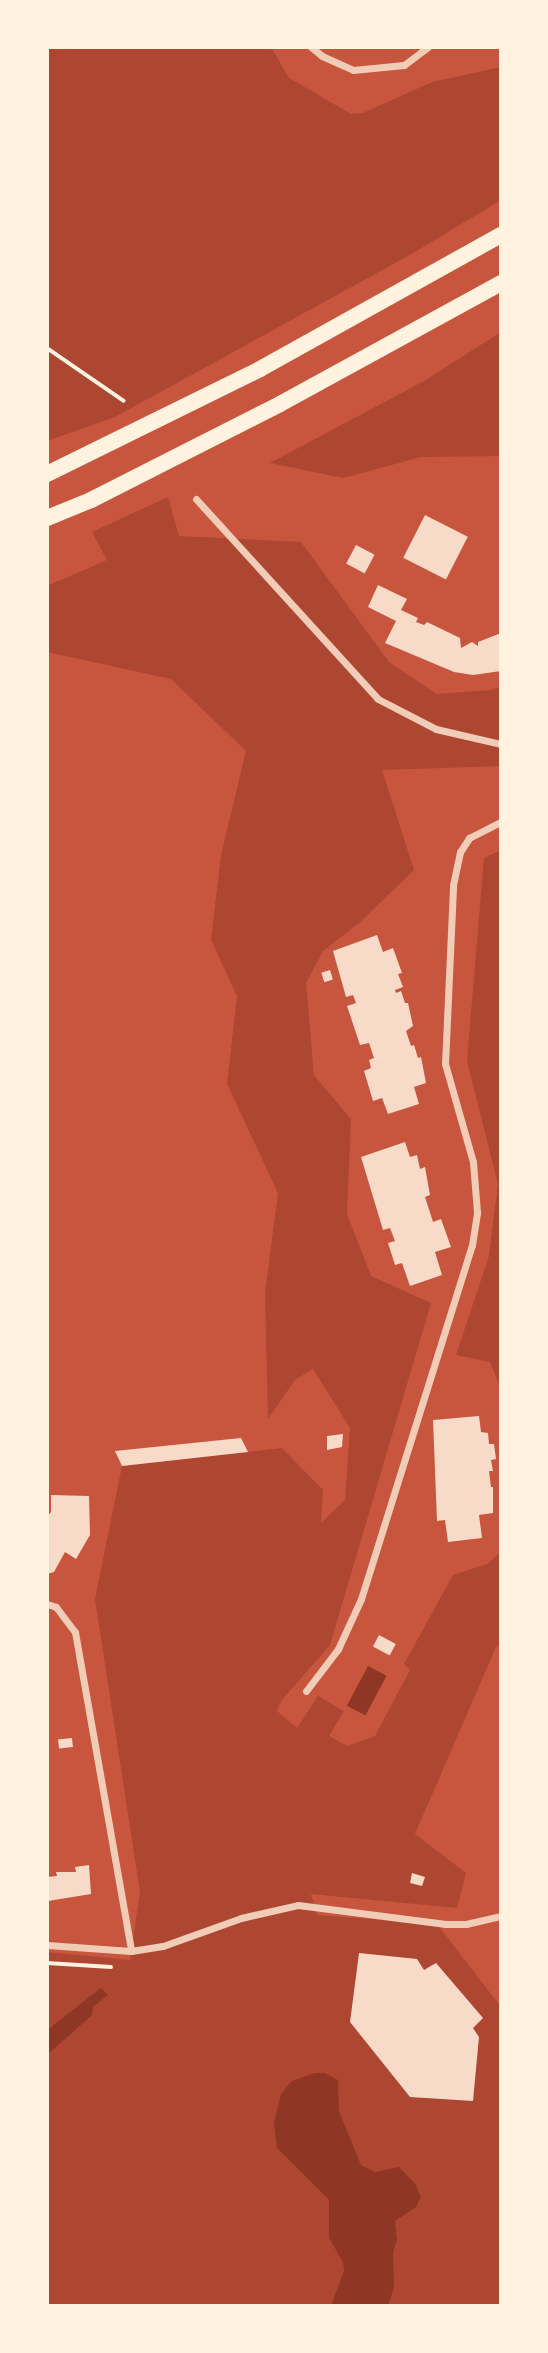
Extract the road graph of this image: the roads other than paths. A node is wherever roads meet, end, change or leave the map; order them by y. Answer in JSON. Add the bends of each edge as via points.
{"nodes":[{"id":1,"x":311,"y":47,"type":"edge"},
{"id":2,"x":428,"y":47,"type":"edge"},
{"id":3,"x":501,"y":235,"type":"edge"},
{"id":4,"x":501,"y":283,"type":"edge"},
{"id":5,"x":47,"y":474,"type":"edge"},
{"id":6,"x":196,"y":499,"type":"dead end"},
{"id":7,"x":47,"y":518,"type":"edge"},
{"id":8,"x":501,"y":744,"type":"edge"},
{"id":9,"x":501,"y":822,"type":"edge"},
{"id":10,"x":47,"y":1604,"type":"edge"},
{"id":11,"x":306,"y":1691,"type":"dead end"},
{"id":12,"x":501,"y":1916,"type":"edge"},
{"id":13,"x":47,"y":1945,"type":"edge"},
{"id":14,"x":131,"y":1951,"type":"junction"}],
"edges":[{"from":1,"to":2,"type":"street","via":[[353,70],[404,65]]},
{"from":3,"to":5,"type":"highway","via":[[260,369]]},
{"from":4,"to":7,"type":"highway","via":[[280,404]]},
{"from":6,"to":8,"type":"street","via":[[378,699],[436,729]]},
{"from":9,"to":11,"type":"street","via":[[469,838],[460,852],[453,885],[445,1064],[473,1162],[477,1212],[472,1245],[361,1599],[338,1649]]},
{"from":10,"to":14,"type":"street","via":[[56,1607],[75,1632]]},
{"from":12,"to":14,"type":"street","via":[[446,1924],[298,1905]]},
{"from":13,"to":14,"type":"street"}]}
